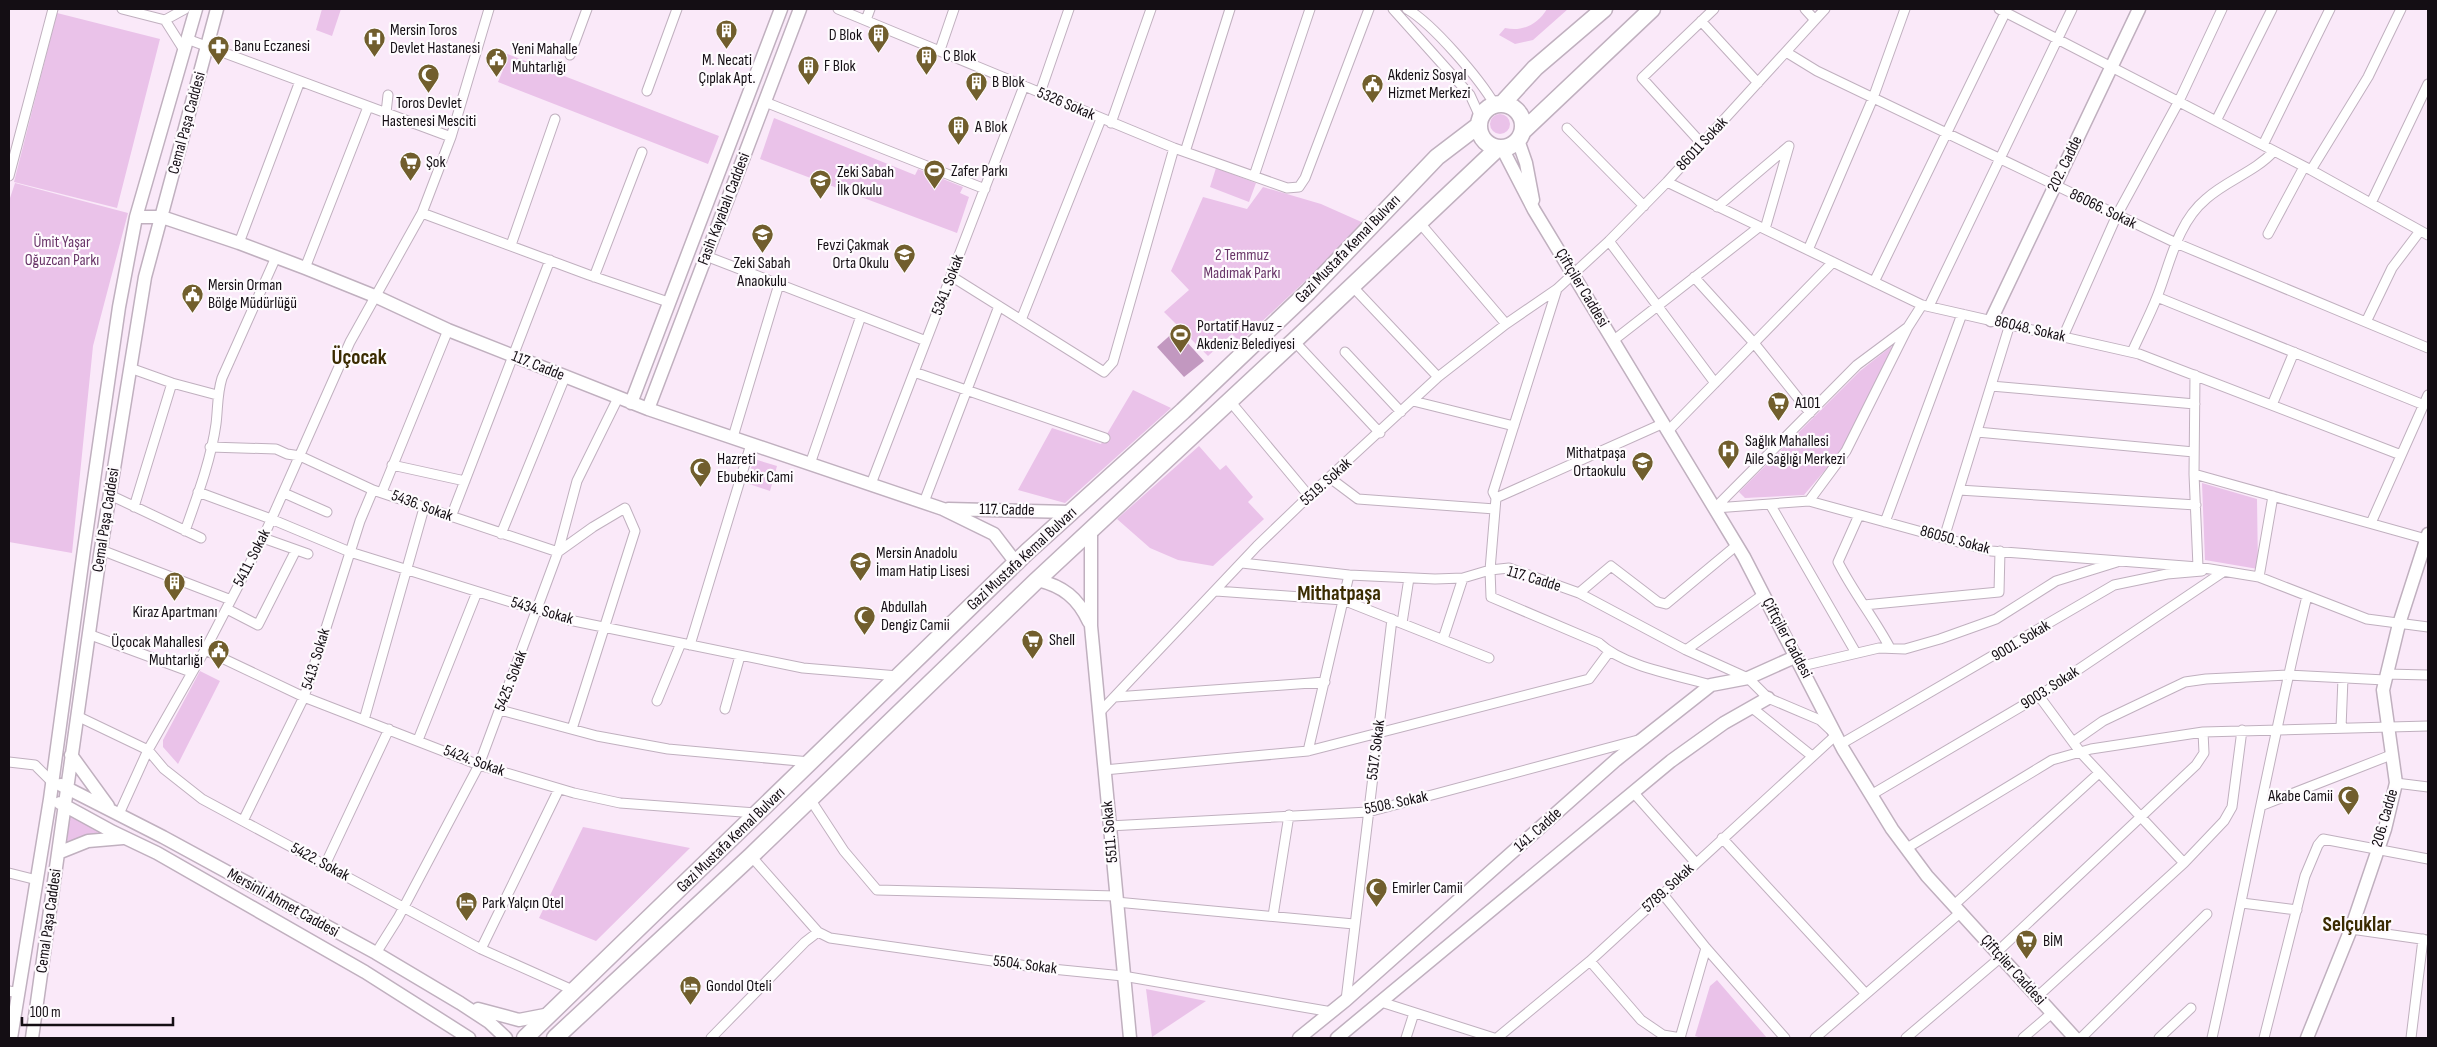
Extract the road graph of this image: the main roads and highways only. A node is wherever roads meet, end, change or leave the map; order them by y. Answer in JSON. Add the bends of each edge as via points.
{"nodes":[{"id":1,"x":1604,"y":9,"type":"edge"},
{"id":2,"x":1652,"y":9,"type":"edge"},
{"id":3,"x":1498,"y":105,"type":"junction"},
{"id":4,"x":1480,"y":122,"type":"junction"},
{"id":5,"x":1520,"y":135,"type":"junction"},
{"id":6,"x":1500,"y":148,"type":"junction"},
{"id":7,"x":525,"y":1038,"type":"edge"},
{"id":8,"x":555,"y":1038,"type":"edge"}],
"edges":[{"from":1,"to":3,"type":"highway","via":[[1535,68]]},
{"from":2,"to":5,"type":"highway"},
{"from":3,"to":4,"type":"highway","via":[[1489,108]]},
{"from":3,"to":5,"type":"highway","via":[[1508,105],[1519,112],[1523,124]]},
{"from":4,"to":6,"type":"highway","via":[[1482,137]]},
{"from":4,"to":7,"type":"highway","name":"Gazi Mustafa Kemal Bulvarı","via":[[1437,157],[1308,292],[1071,512]]},
{"from":5,"to":6,"type":"highway","via":[[1511,146]]},
{"from":6,"to":8,"type":"highway","name":"Gazi Mustafa Kemal Bulvarı"}]}
